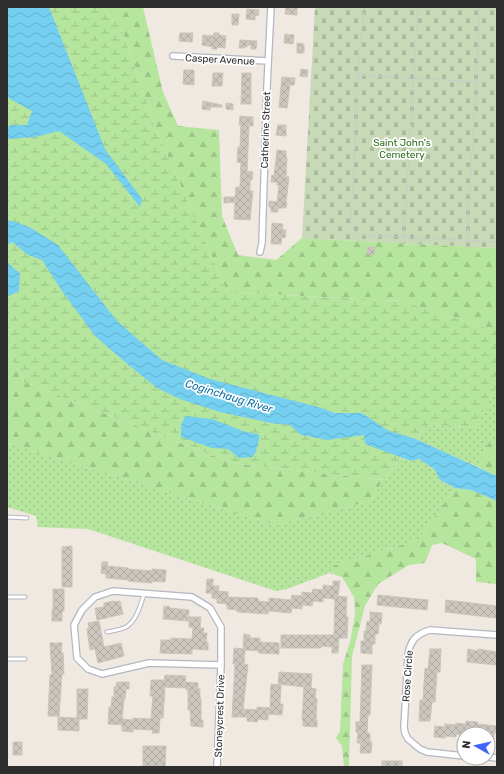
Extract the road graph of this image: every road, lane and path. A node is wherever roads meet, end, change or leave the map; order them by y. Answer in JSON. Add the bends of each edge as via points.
{"nodes":[{"id":1,"x":271,"y":7,"type":"edge"},
{"id":2,"x":364,"y":7,"type":"edge"},
{"id":3,"x":418,"y":7,"type":"edge"},
{"id":4,"x":480,"y":7,"type":"edge"},
{"id":5,"x":172,"y":56,"type":"dead end"},
{"id":6,"x":268,"y":62,"type":"junction"},
{"id":7,"x":358,"y":75,"type":"junction"},
{"id":8,"x":413,"y":78,"type":"junction"},
{"id":9,"x":476,"y":82,"type":"junction"},
{"id":10,"x":404,"y":237,"type":"junction"},
{"id":11,"x":466,"y":241,"type":"junction"},
{"id":12,"x":497,"y":242,"type":"edge"},
{"id":13,"x":260,"y":252,"type":"dead end"},
{"id":14,"x":7,"y":517,"type":"edge"},
{"id":15,"x":27,"y":518,"type":"dead end"},
{"id":16,"x":144,"y":594,"type":"junction"},
{"id":17,"x":7,"y":597,"type":"edge"},
{"id":18,"x":25,"y":597,"type":"dead end"},
{"id":19,"x":107,"y":632,"type":"dead end"},
{"id":20,"x":497,"y":636,"type":"edge"},
{"id":21,"x":25,"y":658,"type":"dead end"},
{"id":22,"x":7,"y":659,"type":"edge"},
{"id":23,"x":221,"y":666,"type":"junction"},
{"id":24,"x":456,"y":755,"type":"edge"},
{"id":25,"x":217,"y":767,"type":"edge"}],
"edges":[{"from":1,"to":6,"type":"street","name":"Catherine Street"},
{"from":2,"to":7,"type":"path"},
{"from":3,"to":8,"type":"path"},
{"from":4,"to":9,"type":"path"},
{"from":5,"to":6,"type":"street","name":"Casper Avenue"},
{"from":6,"to":13,"type":"street","name":"Catherine Street"},
{"from":7,"to":8,"type":"path"},
{"from":7,"to":10,"type":"path","via":[[352,228],[360,235]]},
{"from":8,"to":9,"type":"path"},
{"from":8,"to":10,"type":"path"},
{"from":9,"to":11,"type":"path"},
{"from":10,"to":11,"type":"path"},
{"from":11,"to":12,"type":"path"},
{"from":14,"to":15,"type":"lane"},
{"from":16,"to":19,"type":"lane","via":[[132,622],[126,627]]},
{"from":16,"to":23,"type":"street","name":"Stoneycrest Drive","via":[[192,597],[210,608],[221,627]]},
{"from":16,"to":23,"type":"street","name":"Stoneycrest Drive","via":[[113,592],[95,597],[82,610],[74,625],[77,658],[88,669],[102,674],[149,663]]},
{"from":17,"to":18,"type":"lane"},
{"from":20,"to":24,"type":"street","name":"Rose Circle","via":[[430,630],[415,637],[409,645],[405,733],[420,749]]},
{"from":21,"to":22,"type":"lane"},
{"from":23,"to":25,"type":"street","name":"Stoneycrest Drive"}]}
